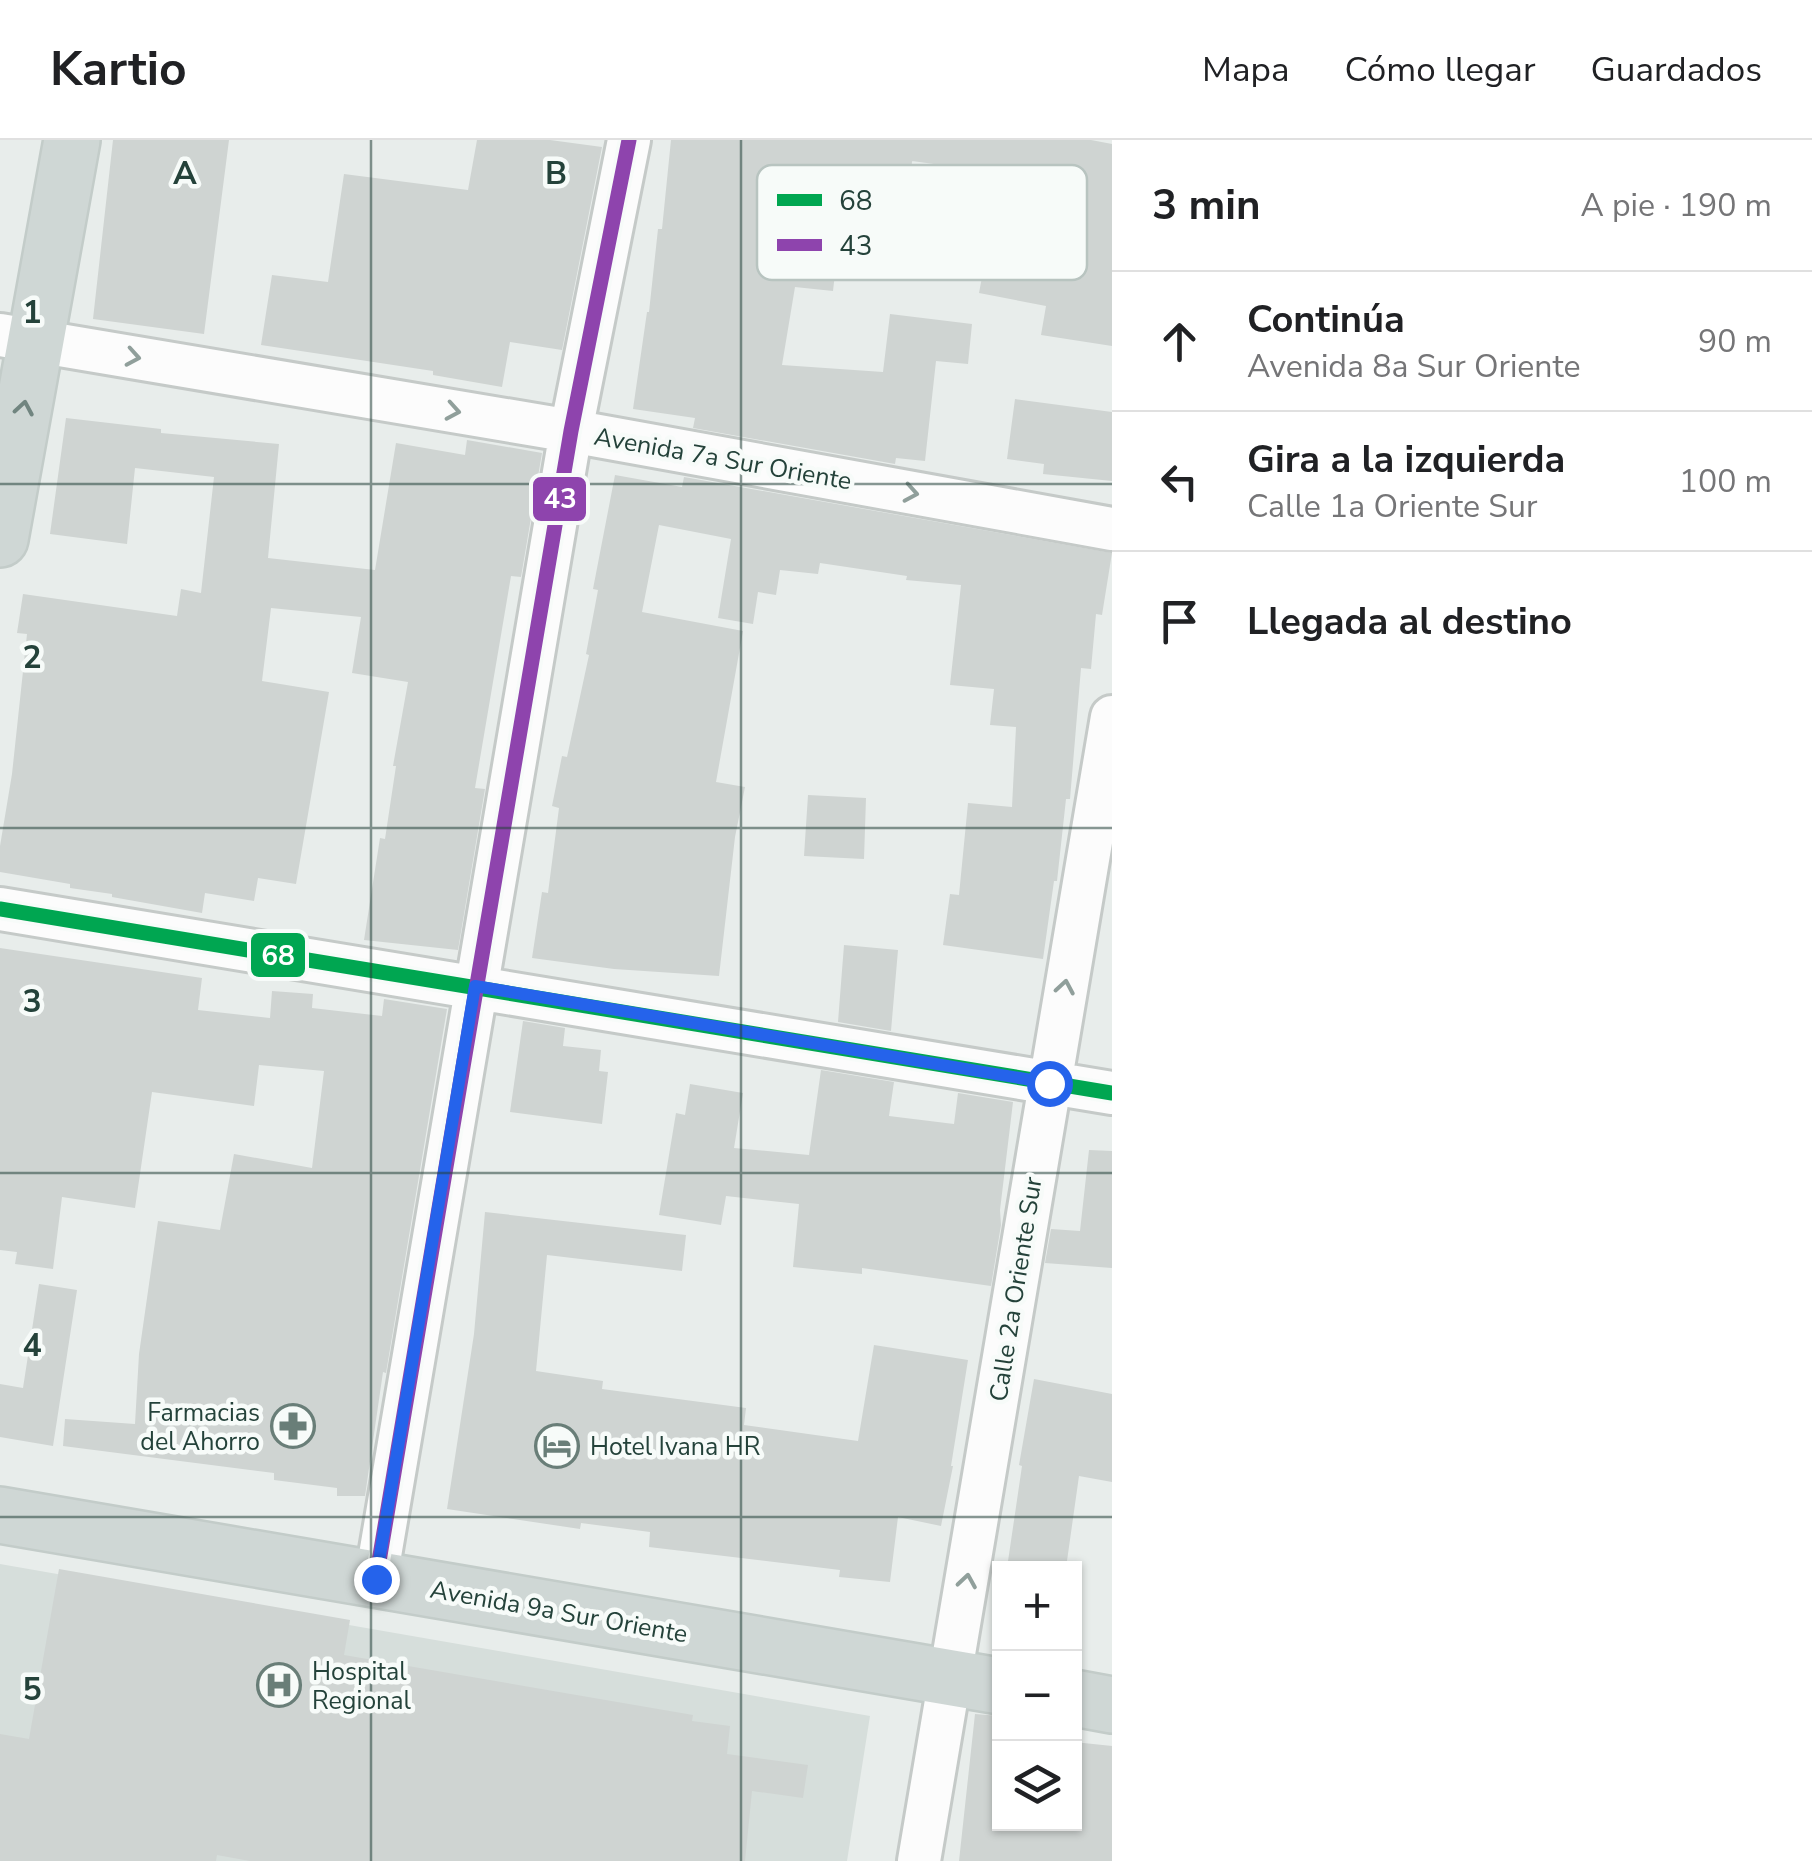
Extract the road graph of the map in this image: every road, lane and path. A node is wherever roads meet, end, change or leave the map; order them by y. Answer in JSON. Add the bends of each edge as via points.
{"nodes":[{"id":1,"x":72,"y":140,"type":"edge"},
{"id":2,"x":630,"y":140,"type":"edge"},
{"id":3,"x":18,"y":338,"type":"edge"},
{"id":4,"x":571,"y":431,"type":"junction"},
{"id":5,"x":1112,"y":530,"type":"edge"},
{"id":6,"x":0,"y":539,"type":"edge"},
{"id":7,"x":1112,"y":717,"type":"edge"},
{"id":8,"x":0,"y":910,"type":"edge"},
{"id":9,"x":475,"y":986,"type":"junction"},
{"id":10,"x":1049,"y":1083,"type":"junction"},
{"id":11,"x":1112,"y":1093,"type":"edge"},
{"id":12,"x":0,"y":1515,"type":"edge"},
{"id":13,"x":376,"y":1579,"type":"junction"},
{"id":14,"x":975,"y":1682,"type":"edge"},
{"id":15,"x":1082,"y":1699,"type":"edge"},
{"id":16,"x":1112,"y":1705,"type":"edge"},
{"id":17,"x":919,"y":1861,"type":"edge"}],
"edges":[{"from":1,"to":3,"type":"main road"},
{"from":2,"to":4,"type":"street"},
{"from":3,"to":4,"type":"street","name":"Avenida 7a Sur Oriente","one_way":true},
{"from":6,"to":3,"type":"main road","one_way":true},
{"from":4,"to":5,"type":"street","name":"Avenida 7a Sur Oriente","one_way":true},
{"from":4,"to":9,"type":"street"},
{"from":10,"to":7,"type":"street","name":"Calle 2a Oriente Sur","one_way":true},
{"from":8,"to":9,"type":"street"},
{"from":9,"to":10,"type":"street"},
{"from":9,"to":13,"type":"street"},
{"from":10,"to":11,"type":"street"},
{"from":14,"to":10,"type":"street","name":"Calle 2a Oriente Sur","one_way":true},
{"from":12,"to":13,"type":"main road","name":"Avenida 9a Sur Oriente"},
{"from":13,"to":14,"type":"main road","name":"Avenida 9a Sur Oriente"},
{"from":14,"to":17,"type":"street","name":"Calle 2a Oriente Sur"},
{"from":15,"to":16,"type":"main road"}]}
